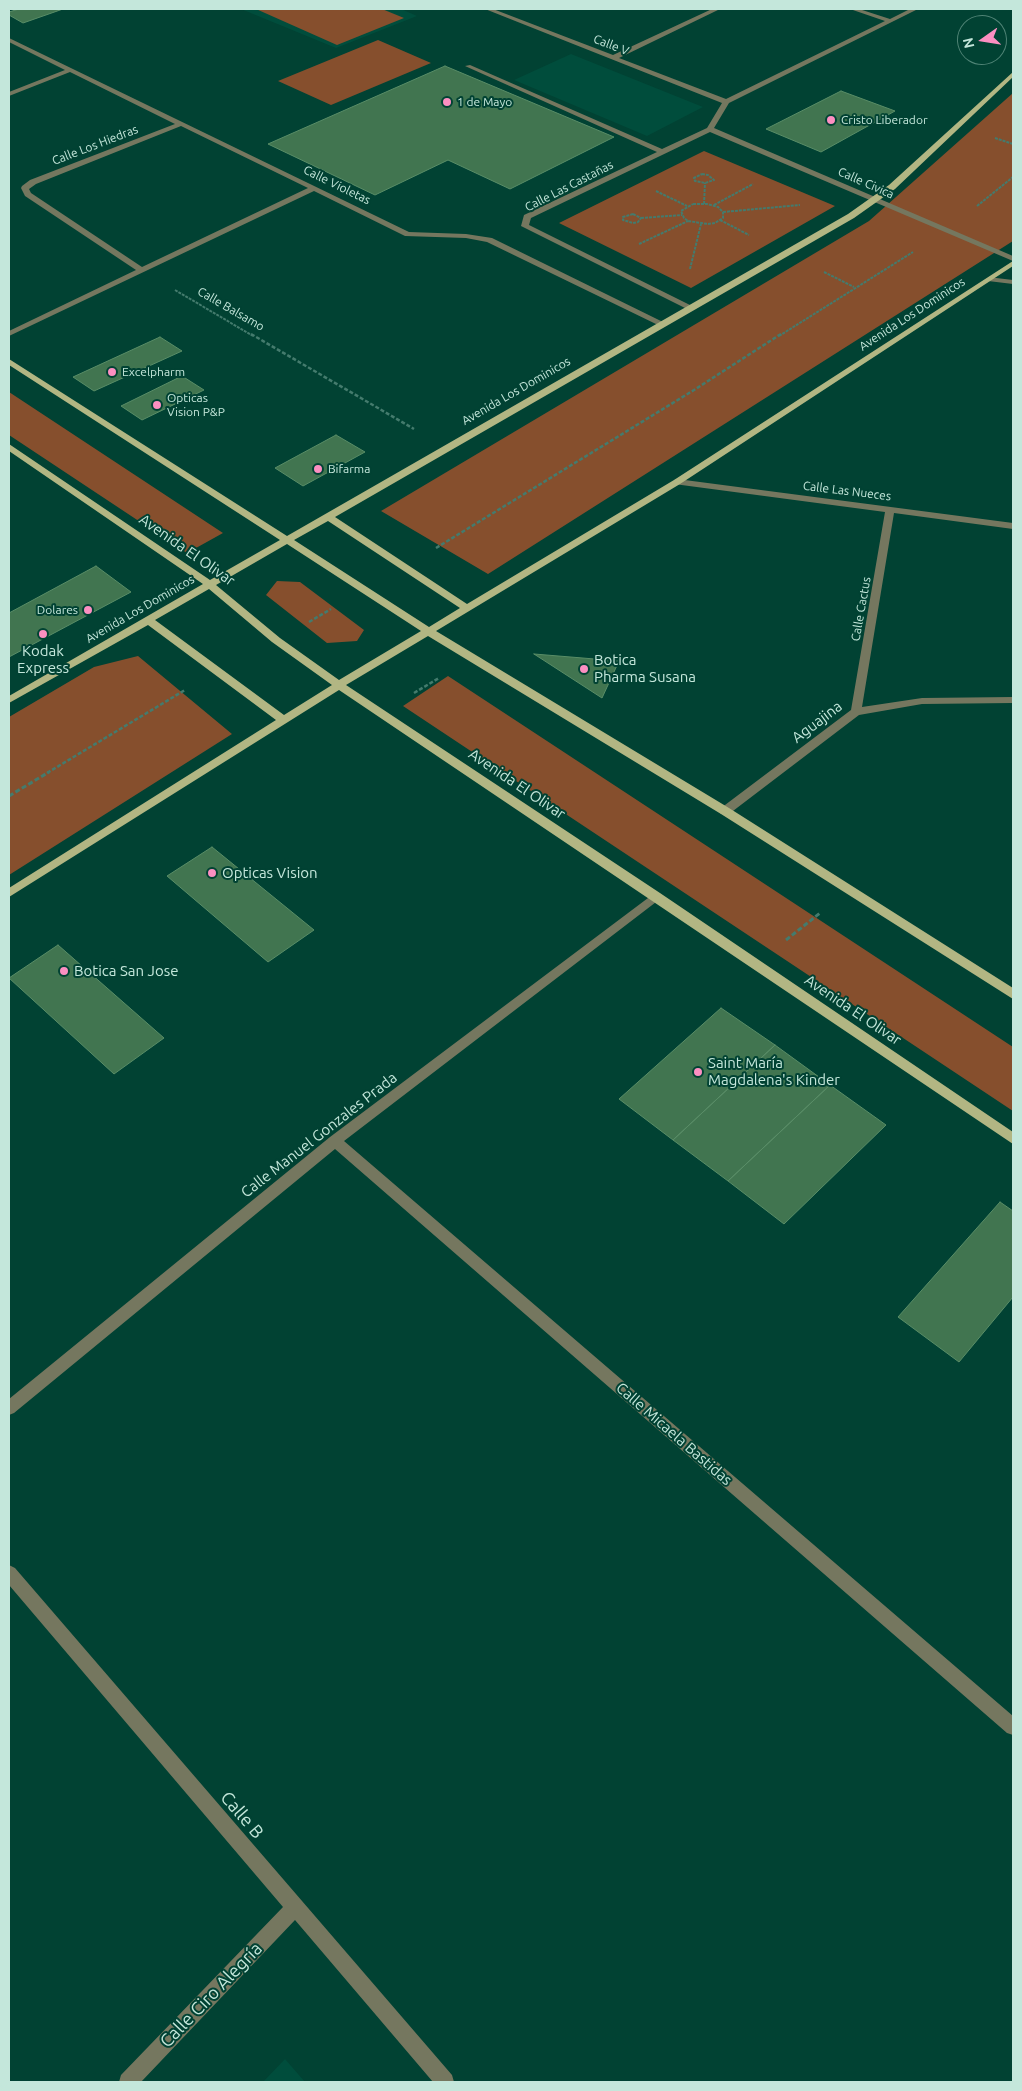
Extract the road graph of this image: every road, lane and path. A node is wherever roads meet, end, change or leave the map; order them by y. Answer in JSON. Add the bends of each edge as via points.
{"nodes":[{"id":1,"x":488,"y":9,"type":"edge"},
{"id":2,"x":717,"y":9,"type":"edge"},
{"id":3,"x":853,"y":9,"type":"edge"},
{"id":4,"x":915,"y":9,"type":"edge"},
{"id":5,"x":890,"y":21,"type":"junction"},
{"id":6,"x":9,"y":40,"type":"edge"},
{"id":7,"x":612,"y":58,"type":"junction"},
{"id":8,"x":468,"y":66,"type":"dead end"},
{"id":9,"x":70,"y":70,"type":"junction"},
{"id":10,"x":1013,"y":74,"type":"edge"},
{"id":11,"x":9,"y":94,"type":"edge"},
{"id":12,"x":726,"y":102,"type":"junction"},
{"id":13,"x":181,"y":124,"type":"junction"},
{"id":14,"x":710,"y":129,"type":"junction"},
{"id":15,"x":662,"y":152,"type":"junction"},
{"id":16,"x":1013,"y":177,"type":"edge"},
{"id":17,"x":706,"y":183,"type":"junction"},
{"id":18,"x":314,"y":188,"type":"junction"},
{"id":19,"x":876,"y":200,"type":"junction"},
{"id":20,"x":704,"y":204,"type":"junction"},
{"id":21,"x":809,"y":204,"type":"dead end"},
{"id":22,"x":723,"y":212,"type":"junction"},
{"id":23,"x":682,"y":214,"type":"junction"},
{"id":24,"x":641,"y":218,"type":"junction"},
{"id":25,"x":688,"y":221,"type":"junction"},
{"id":26,"x":701,"y":224,"type":"junction"},
{"id":27,"x":948,"y":231,"type":"junction"},
{"id":28,"x":1013,"y":259,"type":"edge"},
{"id":29,"x":600,"y":263,"type":"junction"},
{"id":30,"x":1013,"y":263,"type":"edge"},
{"id":31,"x":142,"y":271,"type":"junction"},
{"id":32,"x":689,"y":274,"type":"dead end"},
{"id":33,"x":991,"y":279,"type":"junction"},
{"id":34,"x":1013,"y":282,"type":"edge"},
{"id":35,"x":690,"y":307,"type":"junction"},
{"id":36,"x":661,"y":323,"type":"junction"},
{"id":37,"x":9,"y":334,"type":"edge"},
{"id":38,"x":9,"y":361,"type":"edge"},
{"id":39,"x":420,"y":432,"type":"dead end"},
{"id":40,"x":9,"y":447,"type":"edge"},
{"id":41,"x":677,"y":482,"type":"junction"},
{"id":42,"x":890,"y":509,"type":"junction"},
{"id":43,"x":327,"y":516,"type":"junction"},
{"id":44,"x":1013,"y":526,"type":"edge"},
{"id":45,"x":286,"y":539,"type":"junction"},
{"id":46,"x":402,"y":566,"type":"junction"},
{"id":47,"x":210,"y":585,"type":"junction"},
{"id":48,"x":365,"y":590,"type":"junction"},
{"id":49,"x":466,"y":608,"type":"junction"},
{"id":50,"x":148,"y":620,"type":"junction"},
{"id":51,"x":428,"y":631,"type":"junction"},
{"id":52,"x":276,"y":640,"type":"junction"},
{"id":53,"x":217,"y":671,"type":"junction"},
{"id":54,"x":445,"y":674,"type":"dead end"},
{"id":55,"x":338,"y":685,"type":"junction"},
{"id":56,"x":409,"y":696,"type":"dead end"},
{"id":57,"x":9,"y":700,"type":"edge"},
{"id":58,"x":1009,"y":700,"type":"edge"},
{"id":59,"x":856,"y":712,"type":"junction"},
{"id":60,"x":284,"y":720,"type":"junction"},
{"id":61,"x":9,"y":796,"type":"edge"},
{"id":62,"x":725,"y":811,"type":"junction"},
{"id":63,"x":848,"y":890,"type":"junction"},
{"id":64,"x":9,"y":893,"type":"edge"},
{"id":65,"x":656,"y":896,"type":"junction"},
{"id":66,"x":756,"y":964,"type":"junction"},
{"id":67,"x":1013,"y":994,"type":"edge"},
{"id":68,"x":1013,"y":1139,"type":"edge"},
{"id":69,"x":335,"y":1141,"type":"junction"},
{"id":70,"x":9,"y":1408,"type":"edge"},
{"id":71,"x":9,"y":1573,"type":"edge"},
{"id":72,"x":1013,"y":1726,"type":"edge"},
{"id":73,"x":295,"y":1907,"type":"junction"},
{"id":74,"x":128,"y":2082,"type":"edge"},
{"id":75,"x":445,"y":2082,"type":"edge"}],
"edges":[{"from":1,"to":7,"type":"street","name":"Calle V"},
{"from":2,"to":7,"type":"street"},
{"from":3,"to":5,"type":"street"},
{"from":4,"to":5,"type":"street"},
{"from":5,"to":12,"type":"street"},
{"from":6,"to":9,"type":"street","name":"Calle Violetas"},
{"from":7,"to":12,"type":"street","name":"Calle V"},
{"from":8,"to":15,"type":"street"},
{"from":9,"to":11,"type":"street"},
{"from":9,"to":13,"type":"street","name":"Calle Violetas"},
{"from":10,"to":19,"type":"main road","name":"Avenida Los Dominicos"},
{"from":12,"to":14,"type":"street"},
{"from":13,"to":18,"type":"street","name":"Calle Violetas"},
{"from":13,"to":31,"type":"street","name":"Calle Los Hiedras","via":[[33,182],[25,188],[28,194]]},
{"from":14,"to":15,"type":"street","name":"Calle Las Castañas"},
{"from":14,"to":19,"type":"street","name":"Calle Civica"},
{"from":15,"to":29,"type":"street","name":"Calle Las Castañas","via":[[527,217],[525,226]]},
{"from":16,"to":27,"type":"path"},
{"from":17,"to":17,"type":"path","via":[[695,181],[694,178],[702,174],[714,180]]},
{"from":17,"to":20,"type":"path"},
{"from":18,"to":31,"type":"street"},
{"from":18,"to":36,"type":"street","name":"Calle Violetas","via":[[408,234],[490,240]]},
{"from":19,"to":27,"type":"street","name":"Calle Civica"},
{"from":19,"to":35,"type":"main road","name":"Avenida Los Dominicos"},
{"from":20,"to":22,"type":"path","via":[[718,207]]},
{"from":20,"to":23,"type":"path","via":[[687,206]]},
{"from":21,"to":22,"type":"path"},
{"from":22,"to":26,"type":"path","via":[[720,220]]},
{"from":23,"to":24,"type":"path"},
{"from":23,"to":25,"type":"path"},
{"from":24,"to":24,"type":"path","via":[[633,223],[623,220],[623,217],[633,214]]},
{"from":25,"to":26,"type":"path"},
{"from":25,"to":29,"type":"path"},
{"from":26,"to":32,"type":"path"},
{"from":27,"to":28,"type":"street","name":"Calle Civica"},
{"from":27,"to":46,"type":"path","via":[[686,395]]},
{"from":29,"to":35,"type":"street","name":"Calle Las Castañas"},
{"from":30,"to":33,"type":"main road","name":"Avenida Los Dominicos"},
{"from":31,"to":37,"type":"street"},
{"from":31,"to":39,"type":"path","name":"Calle Balsamo"},
{"from":33,"to":34,"type":"street"},
{"from":33,"to":41,"type":"main road","name":"Avenida Los Dominicos"},
{"from":35,"to":36,"type":"main road","name":"Avenida Los Dominicos"},
{"from":36,"to":43,"type":"main road","name":"Avenida Los Dominicos"},
{"from":38,"to":45,"type":"main road"},
{"from":40,"to":47,"type":"main road","name":"Avenida El Olivar"},
{"from":41,"to":42,"type":"street","name":"Calle Las Nueces"},
{"from":41,"to":49,"type":"main road","name":"Avenida Los Dominicos"},
{"from":42,"to":44,"type":"street","name":"Calle Las Nueces"},
{"from":42,"to":59,"type":"street","name":"Calle Cactus"},
{"from":43,"to":45,"type":"main road","name":"Avenida Los Dominicos"},
{"from":43,"to":46,"type":"main road"},
{"from":45,"to":47,"type":"main road","name":"Avenida Los Dominicos"},
{"from":45,"to":48,"type":"main road"},
{"from":46,"to":49,"type":"main road"},
{"from":47,"to":50,"type":"main road","name":"Avenida Los Dominicos"},
{"from":47,"to":52,"type":"main road","name":"Avenida El Olivar"},
{"from":48,"to":51,"type":"main road"},
{"from":48,"to":52,"type":"path"},
{"from":49,"to":51,"type":"main road","name":"Avenida Los Dominicos"},
{"from":50,"to":53,"type":"main road"},
{"from":50,"to":57,"type":"main road","name":"Avenida Los Dominicos"},
{"from":51,"to":55,"type":"main road","name":"Avenida Los Dominicos"},
{"from":51,"to":62,"type":"main road"},
{"from":52,"to":55,"type":"main road","name":"Avenida El Olivar"},
{"from":53,"to":60,"type":"main road"},
{"from":53,"to":61,"type":"path"},
{"from":54,"to":56,"type":"path"},
{"from":55,"to":60,"type":"main road","name":"Avenida Los Dominicos"},
{"from":55,"to":65,"type":"main road","name":"Avenida El Olivar"},
{"from":58,"to":59,"type":"street","name":"Aguajina","via":[[922,701]]},
{"from":59,"to":62,"type":"street","name":"Aguajina"},
{"from":60,"to":64,"type":"main road","name":"Avenida Los Dominicos"},
{"from":62,"to":63,"type":"main road"},
{"from":63,"to":66,"type":"path"},
{"from":63,"to":67,"type":"main road"},
{"from":65,"to":66,"type":"main road","name":"Avenida El Olivar"},
{"from":65,"to":69,"type":"street","name":"Calle Manuel Gonzales Prada"},
{"from":66,"to":68,"type":"main road","name":"Avenida El Olivar"},
{"from":69,"to":70,"type":"street","name":"Calle Manuel Gonzales Prada"},
{"from":69,"to":72,"type":"street","name":"Calle Micaela Bastidas"},
{"from":71,"to":73,"type":"street","name":"Calle B"},
{"from":73,"to":74,"type":"street","name":"Calle Ciro Alegría"},
{"from":73,"to":75,"type":"street","name":"Calle B"}]}
